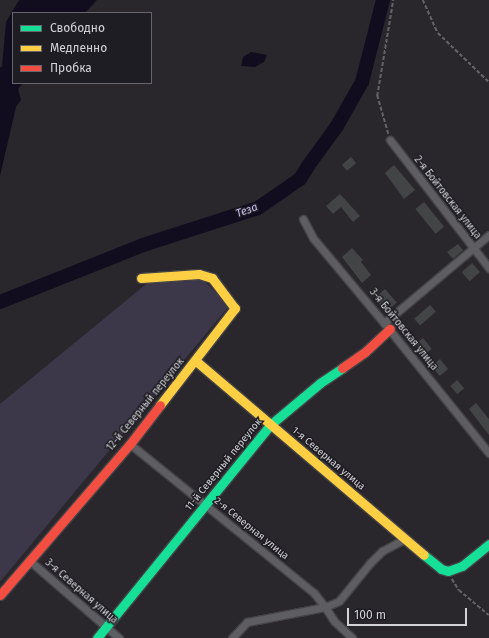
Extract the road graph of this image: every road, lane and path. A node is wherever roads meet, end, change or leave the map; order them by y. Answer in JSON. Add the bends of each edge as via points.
{"nodes":[{"id":1,"x":393,"y":0,"type":"edge"},
{"id":2,"x":423,"y":0,"type":"edge"},
{"id":3,"x":489,"y":82,"type":"edge"},
{"id":4,"x":390,"y":140,"type":"joint"},
{"id":5,"x":303,"y":219,"type":"dead end"},
{"id":6,"x":489,"y":235,"type":"edge"},
{"id":7,"x":473,"y":248,"type":"junction"},
{"id":8,"x":489,"y":268,"type":"edge"},
{"id":9,"x":141,"y":278,"type":"dead end"},
{"id":10,"x":387,"y":326,"type":"junction"},
{"id":11,"x":196,"y":361,"type":"junction"},
{"id":12,"x":270,"y":425,"type":"junction"},
{"id":13,"x":130,"y":444,"type":"junction"},
{"id":14,"x":489,"y":453,"type":"edge"},
{"id":15,"x":206,"y":505,"type":"junction"},
{"id":16,"x":405,"y":539,"type":"junction"},
{"id":17,"x":489,"y":544,"type":"edge"},
{"id":18,"x":30,"y":561,"type":"junction"},
{"id":19,"x":448,"y":570,"type":"junction"},
{"id":20,"x":0,"y":595,"type":"edge"},
{"id":21,"x":326,"y":607,"type":"junction"},
{"id":22,"x":489,"y":615,"type":"edge"},
{"id":23,"x":106,"y":628,"type":"junction"},
{"id":24,"x":97,"y":638,"type":"edge"},
{"id":25,"x":119,"y":638,"type":"edge"},
{"id":26,"x":232,"y":638,"type":"edge"},
{"id":27,"x":352,"y":638,"type":"edge"}],
"edges":[{"from":1,"to":4,"type":"path","via":[[377,96]]},
{"from":2,"to":3,"type":"path","via":[[438,33]]},
{"from":4,"to":7,"type":"street","name":"2-я Бойтовская улица"},
{"from":5,"to":10,"type":"street","name":"3-я Бойтовская улица","via":[[313,238]]},
{"from":6,"to":7,"type":"street","name":"11-й Северный переулок"},
{"from":7,"to":8,"type":"street","name":"2-я Бойтовская улица"},
{"from":7,"to":10,"type":"street","name":"11-й Северный переулок"},
{"from":9,"to":11,"type":"street","name":"12-й Северный переулок","via":[[200,274],[212,278],[235,308]]},
{"from":10,"to":12,"type":"street","name":"11-й Северный переулок","via":[[365,352],[320,383]]},
{"from":10,"to":14,"type":"street","name":"3-я Бойтовская улица"},
{"from":11,"to":12,"type":"street","name":"1-я Северная улица"},
{"from":11,"to":13,"type":"street","name":"12-й Северный переулок"},
{"from":12,"to":15,"type":"street","name":"11-й Северный переулок"},
{"from":12,"to":16,"type":"street","name":"1-я Северная улица"},
{"from":13,"to":15,"type":"street","name":"2-я Северная улица"},
{"from":13,"to":18,"type":"street","name":"12-й Северный переулок"},
{"from":15,"to":21,"type":"street","name":"2-я Северная улица","via":[[314,593]]},
{"from":15,"to":23,"type":"street","name":"11-й Северный переулок"},
{"from":16,"to":19,"type":"street","name":"1-я Северная улица","via":[[441,569]]},
{"from":16,"to":21,"type":"street","via":[[382,551],[339,601]]},
{"from":17,"to":19,"type":"street","via":[[462,566]]},
{"from":18,"to":20,"type":"street","name":"12-й Северный переулок"},
{"from":18,"to":23,"type":"street","name":"3-я Северная улица"},
{"from":19,"to":22,"type":"path","via":[[458,590]]},
{"from":21,"to":26,"type":"street","via":[[247,622]]},
{"from":21,"to":27,"type":"street","name":"2-я Северная улица","via":[[334,621]]},
{"from":23,"to":24,"type":"street","name":"11-й Северный переулок"},
{"from":23,"to":25,"type":"street","name":"3-я Северная улица"}]}
